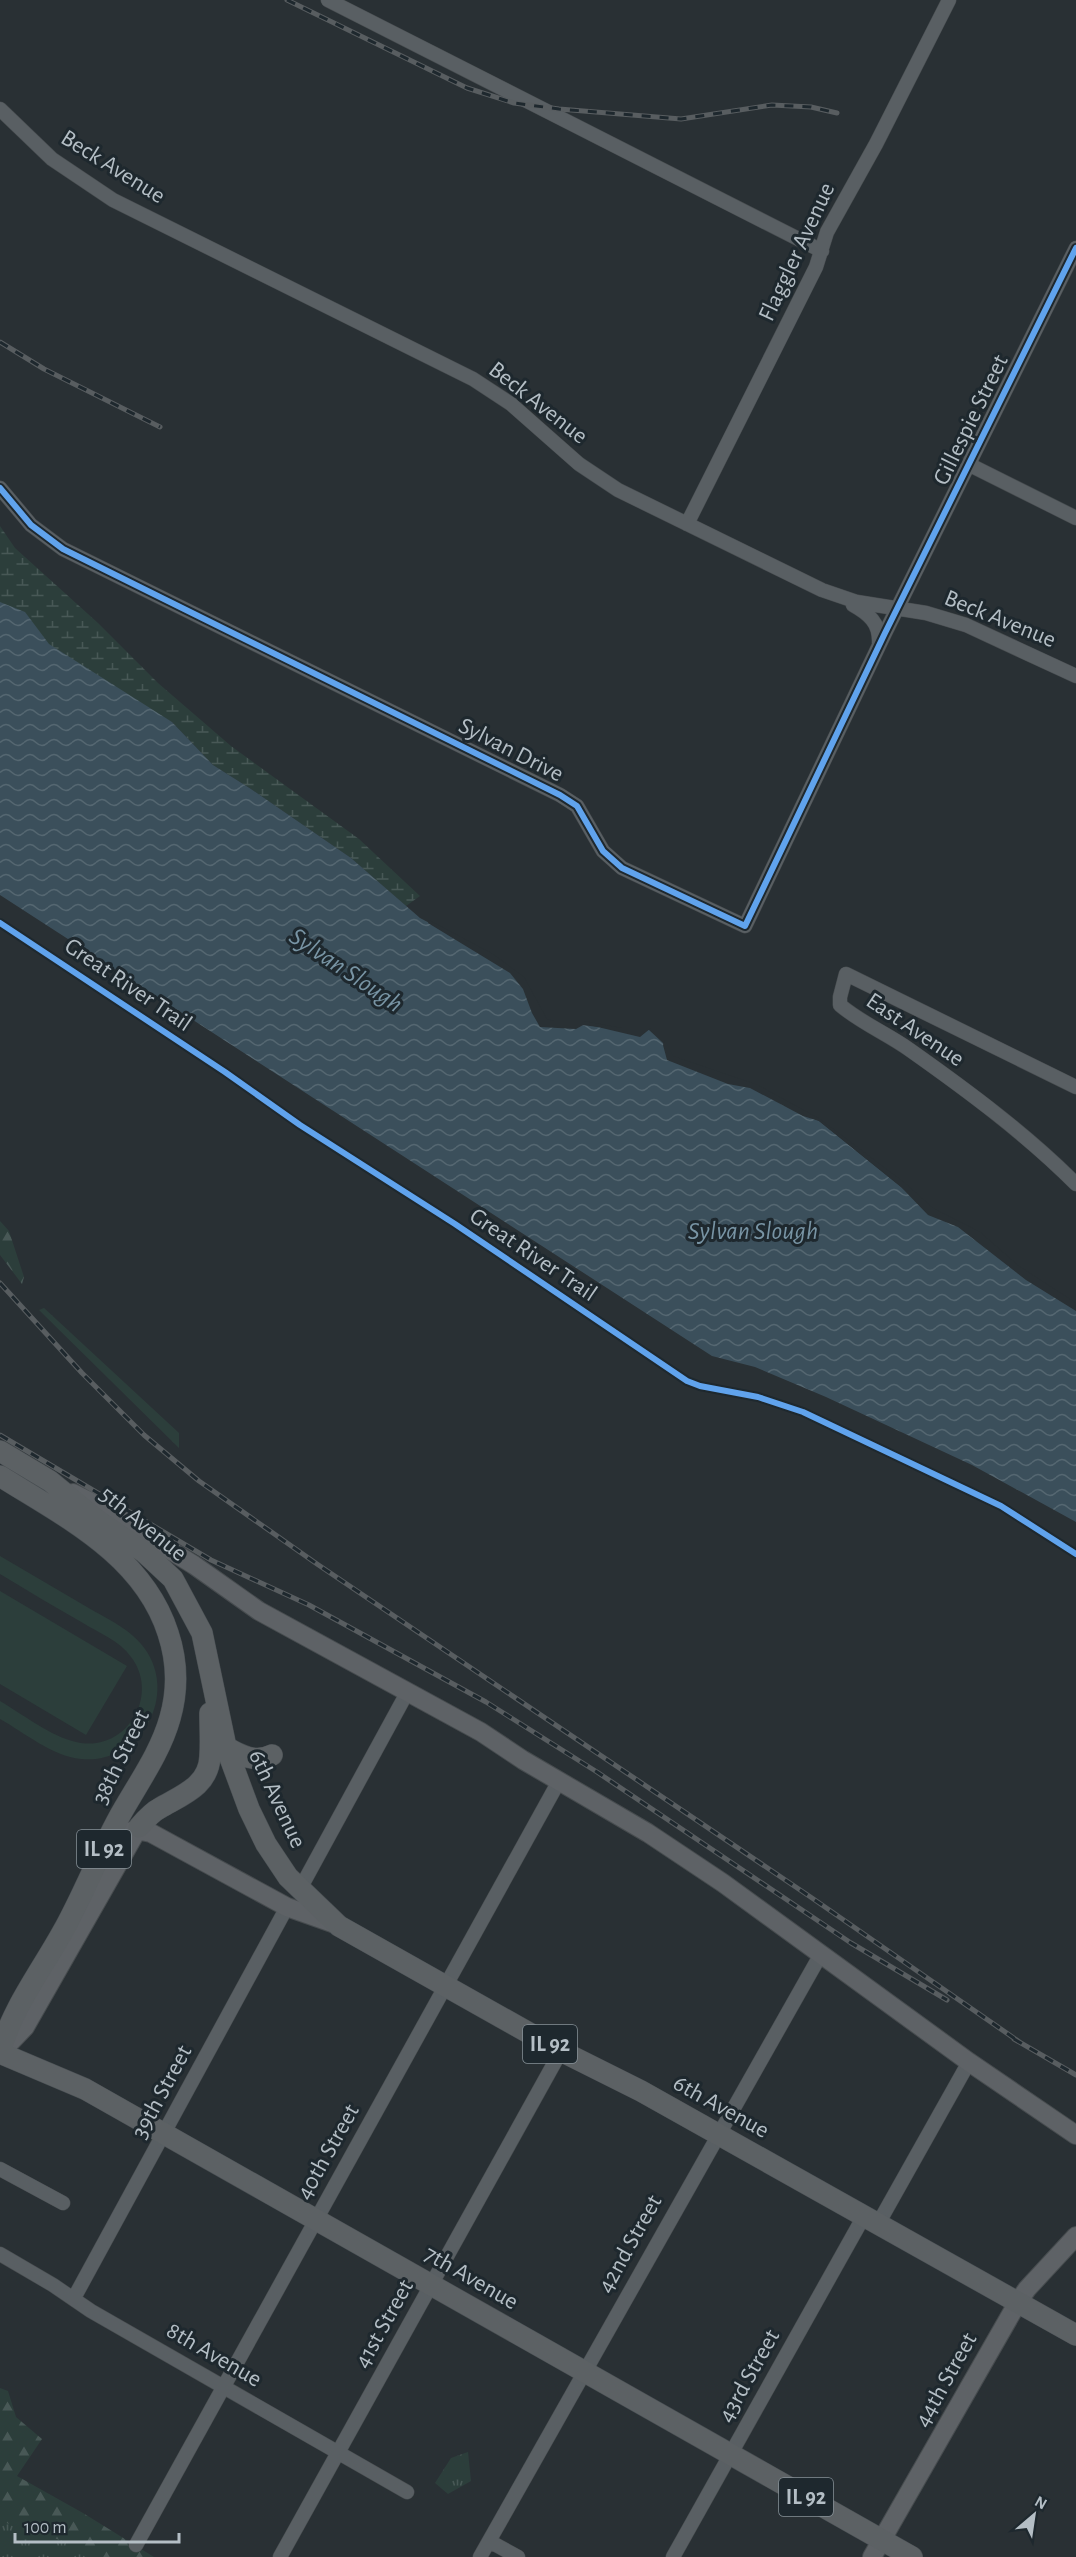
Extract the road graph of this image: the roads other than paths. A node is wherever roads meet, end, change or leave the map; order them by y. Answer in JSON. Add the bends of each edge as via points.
{"nodes":[{"id":1,"x":328,"y":0,"type":"edge"},
{"id":2,"x":949,"y":0,"type":"edge"},
{"id":3,"x":0,"y":109,"type":"edge"},
{"id":4,"x":1076,"y":248,"type":"edge"},
{"id":5,"x":822,"y":250,"type":"junction"},
{"id":6,"x":970,"y":465,"type":"junction"},
{"id":7,"x":0,"y":488,"type":"edge"},
{"id":8,"x":1076,"y":518,"type":"edge"},
{"id":9,"x":687,"y":524,"type":"junction"},
{"id":10,"x":839,"y":596,"type":"junction"},
{"id":11,"x":898,"y":608,"type":"junction"},
{"id":12,"x":879,"y":645,"type":"junction"},
{"id":13,"x":1076,"y":676,"type":"edge"},
{"id":14,"x":1076,"y":1087,"type":"edge"},
{"id":15,"x":1076,"y":1184,"type":"edge"},
{"id":16,"x":0,"y":1451,"type":"edge"},
{"id":17,"x":0,"y":1476,"type":"edge"},
{"id":18,"x":50,"y":1481,"type":"junction"},
{"id":19,"x":169,"y":1636,"type":"joint"},
{"id":20,"x":211,"y":1671,"type":"junction"},
{"id":21,"x":408,"y":1691,"type":"junction"},
{"id":22,"x":226,"y":1747,"type":"junction"},
{"id":23,"x":272,"y":1755,"type":"dead end"},
{"id":24,"x":559,"y":1781,"type":"junction"},
{"id":25,"x":138,"y":1829,"type":"junction"},
{"id":26,"x":105,"y":1849,"type":"junction"},
{"id":27,"x":300,"y":1889,"type":"junction"},
{"id":28,"x":287,"y":1907,"type":"junction"},
{"id":29,"x":339,"y":1926,"type":"junction"},
{"id":30,"x":821,"y":1954,"type":"junction"},
{"id":31,"x":446,"y":1987,"type":"junction"},
{"id":32,"x":561,"y":2051,"type":"junction"},
{"id":33,"x":0,"y":2053,"type":"edge"},
{"id":34,"x":969,"y":2062,"type":"junction"},
{"id":35,"x":718,"y":2134,"type":"junction"},
{"id":36,"x":165,"y":2135,"type":"junction"},
{"id":37,"x":1076,"y":2135,"type":"edge"},
{"id":38,"x":0,"y":2169,"type":"edge"},
{"id":39,"x":63,"y":2204,"type":"dead end"},
{"id":40,"x":317,"y":2220,"type":"junction"},
{"id":41,"x":871,"y":2220,"type":"junction"},
{"id":42,"x":1076,"y":2236,"type":"edge"},
{"id":43,"x":0,"y":2254,"type":"edge"},
{"id":44,"x":432,"y":2285,"type":"junction"},
{"id":45,"x":74,"y":2298,"type":"junction"},
{"id":46,"x":1018,"y":2302,"type":"junction"},
{"id":47,"x":1076,"y":2335,"type":"edge"},
{"id":48,"x":585,"y":2372,"type":"junction"},
{"id":49,"x":225,"y":2387,"type":"junction"},
{"id":50,"x":337,"y":2451,"type":"junction"},
{"id":51,"x":731,"y":2454,"type":"junction"},
{"id":52,"x":407,"y":2492,"type":"dead end"},
{"id":53,"x":489,"y":2541,"type":"junction"},
{"id":54,"x":136,"y":2545,"type":"dead end"},
{"id":55,"x":877,"y":2548,"type":"edge"},
{"id":56,"x":280,"y":2557,"type":"edge"},
{"id":57,"x":480,"y":2557,"type":"edge"},
{"id":58,"x":518,"y":2557,"type":"edge"},
{"id":59,"x":673,"y":2557,"type":"edge"},
{"id":60,"x":912,"y":2557,"type":"edge"}],
"edges":[{"from":1,"to":5,"type":"street"},
{"from":2,"to":5,"type":"street","name":"Flaggler Avenue","via":[[827,232]]},
{"from":3,"to":9,"type":"street","name":"Beck Avenue","via":[[52,159],[113,200],[473,379],[511,404],[596,475]]},
{"from":4,"to":6,"type":"street","name":"Gillespie Street"},
{"from":5,"to":9,"type":"street","name":"Flaggler Avenue"},
{"from":6,"to":8,"type":"street"},
{"from":6,"to":11,"type":"street","name":"Gillespie Street"},
{"from":7,"to":12,"type":"street","name":"Sylvan Drive","via":[[31,525],[63,549],[560,795],[577,806],[603,851],[622,868],[745,926]]},
{"from":9,"to":10,"type":"street","name":"Beck Avenue"},
{"from":10,"to":11,"type":"street","name":"Beck Avenue"},
{"from":10,"to":12,"type":"street","via":[[872,618],[880,630]]},
{"from":11,"to":12,"type":"street","name":"Sylvan Drive"},
{"from":11,"to":13,"type":"street","name":"Beck Avenue","via":[[966,625]]},
{"from":14,"to":15,"type":"street","name":"East Avenue","via":[[846,974],[840,1005],[909,1049],[987,1107]]},
{"from":16,"to":18,"type":"main road","name":"5th Avenue","number":"IL 92"},
{"from":17,"to":19,"type":"main road","name":"5th Avenue","number":"IL 92","via":[[131,1568],[154,1599]]},
{"from":18,"to":20,"type":"main road","name":"5th Avenue","number":"IL 92","via":[[144,1552],[173,1579],[202,1633]]},
{"from":18,"to":21,"type":"street","via":[[98,1505],[259,1611]]},
{"from":19,"to":26,"type":"main road","name":"38th Street","number":"IL 92","via":[[176,1677],[171,1716],[156,1753]]},
{"from":20,"to":22,"type":"main road","name":"6th Avenue","number":"IL 92"},
{"from":20,"to":25,"type":"main road","via":[[208,1769],[196,1788],[160,1808]]},
{"from":21,"to":24,"type":"street"},
{"from":21,"to":27,"type":"street"},
{"from":22,"to":23,"type":"main road","via":[[262,1760]]},
{"from":22,"to":27,"type":"main road","name":"6th Avenue","number":"IL 92","via":[[266,1844]]},
{"from":24,"to":30,"type":"street","via":[[676,1852]]},
{"from":24,"to":31,"type":"street","name":"40th Street"},
{"from":25,"to":26,"type":"street","via":[[120,1835]]},
{"from":25,"to":28,"type":"street","name":"6th Avenue"},
{"from":25,"to":33,"type":"street","name":"38th Street","via":[[25,2027]]},
{"from":26,"to":33,"type":"main road","name":"38th Street","number":"IL 92","via":[[66,1927],[8,2026]]},
{"from":27,"to":29,"type":"main road","name":"6th Avenue","number":"IL 92"},
{"from":28,"to":29,"type":"street","name":"6th Avenue"},
{"from":28,"to":36,"type":"street","name":"39th Street"},
{"from":29,"to":31,"type":"main road","name":"6th Avenue","number":"IL 92"},
{"from":30,"to":34,"type":"street"},
{"from":30,"to":35,"type":"street","name":"42nd Street"},
{"from":31,"to":32,"type":"main road","name":"6th Avenue","number":"IL 92"},
{"from":31,"to":40,"type":"street","name":"40th Street"},
{"from":32,"to":35,"type":"main road","name":"6th Avenue","number":"IL 92"},
{"from":32,"to":44,"type":"street","name":"41st Street"},
{"from":33,"to":36,"type":"main road","name":"7th Avenue","number":"IL 92","via":[[85,2089]]},
{"from":34,"to":37,"type":"street"},
{"from":34,"to":41,"type":"street","name":"43rd Street"},
{"from":35,"to":41,"type":"main road","name":"6th Avenue","number":"IL 92"},
{"from":35,"to":48,"type":"street","name":"42nd Street"},
{"from":36,"to":40,"type":"main road","name":"7th Avenue","number":"IL 92"},
{"from":36,"to":45,"type":"street","name":"39th Street"},
{"from":38,"to":39,"type":"street"},
{"from":40,"to":44,"type":"main road","name":"7th Avenue","number":"IL 92"},
{"from":40,"to":49,"type":"street","name":"40th Street"},
{"from":41,"to":46,"type":"main road","name":"6th Avenue","number":"IL 92"},
{"from":41,"to":51,"type":"street","name":"43rd Street"},
{"from":42,"to":46,"type":"street","name":"44th Street"},
{"from":43,"to":45,"type":"street","name":"8th Avenue"},
{"from":44,"to":48,"type":"main road","name":"7th Avenue","number":"IL 92"},
{"from":44,"to":50,"type":"street","name":"41st Street"},
{"from":45,"to":49,"type":"street","name":"8th Avenue"},
{"from":46,"to":47,"type":"main road","name":"6th Avenue","number":"IL 92"},
{"from":46,"to":55,"type":"street","name":"44th Street"},
{"from":48,"to":51,"type":"main road","name":"7th Avenue","number":"IL 92"},
{"from":48,"to":53,"type":"street","name":"42nd Street"},
{"from":49,"to":50,"type":"street","name":"8th Avenue"},
{"from":49,"to":54,"type":"street","name":"40th Street"},
{"from":50,"to":52,"type":"street","name":"8th Avenue"},
{"from":50,"to":56,"type":"street","name":"41st Street"},
{"from":51,"to":55,"type":"main road","name":"7th Avenue","number":"IL 92"},
{"from":51,"to":59,"type":"street","name":"43rd Street"},
{"from":53,"to":57,"type":"street","name":"42nd Street"},
{"from":53,"to":58,"type":"street"},
{"from":55,"to":60,"type":"main road","name":"7th Avenue","number":"IL 92"}]}
